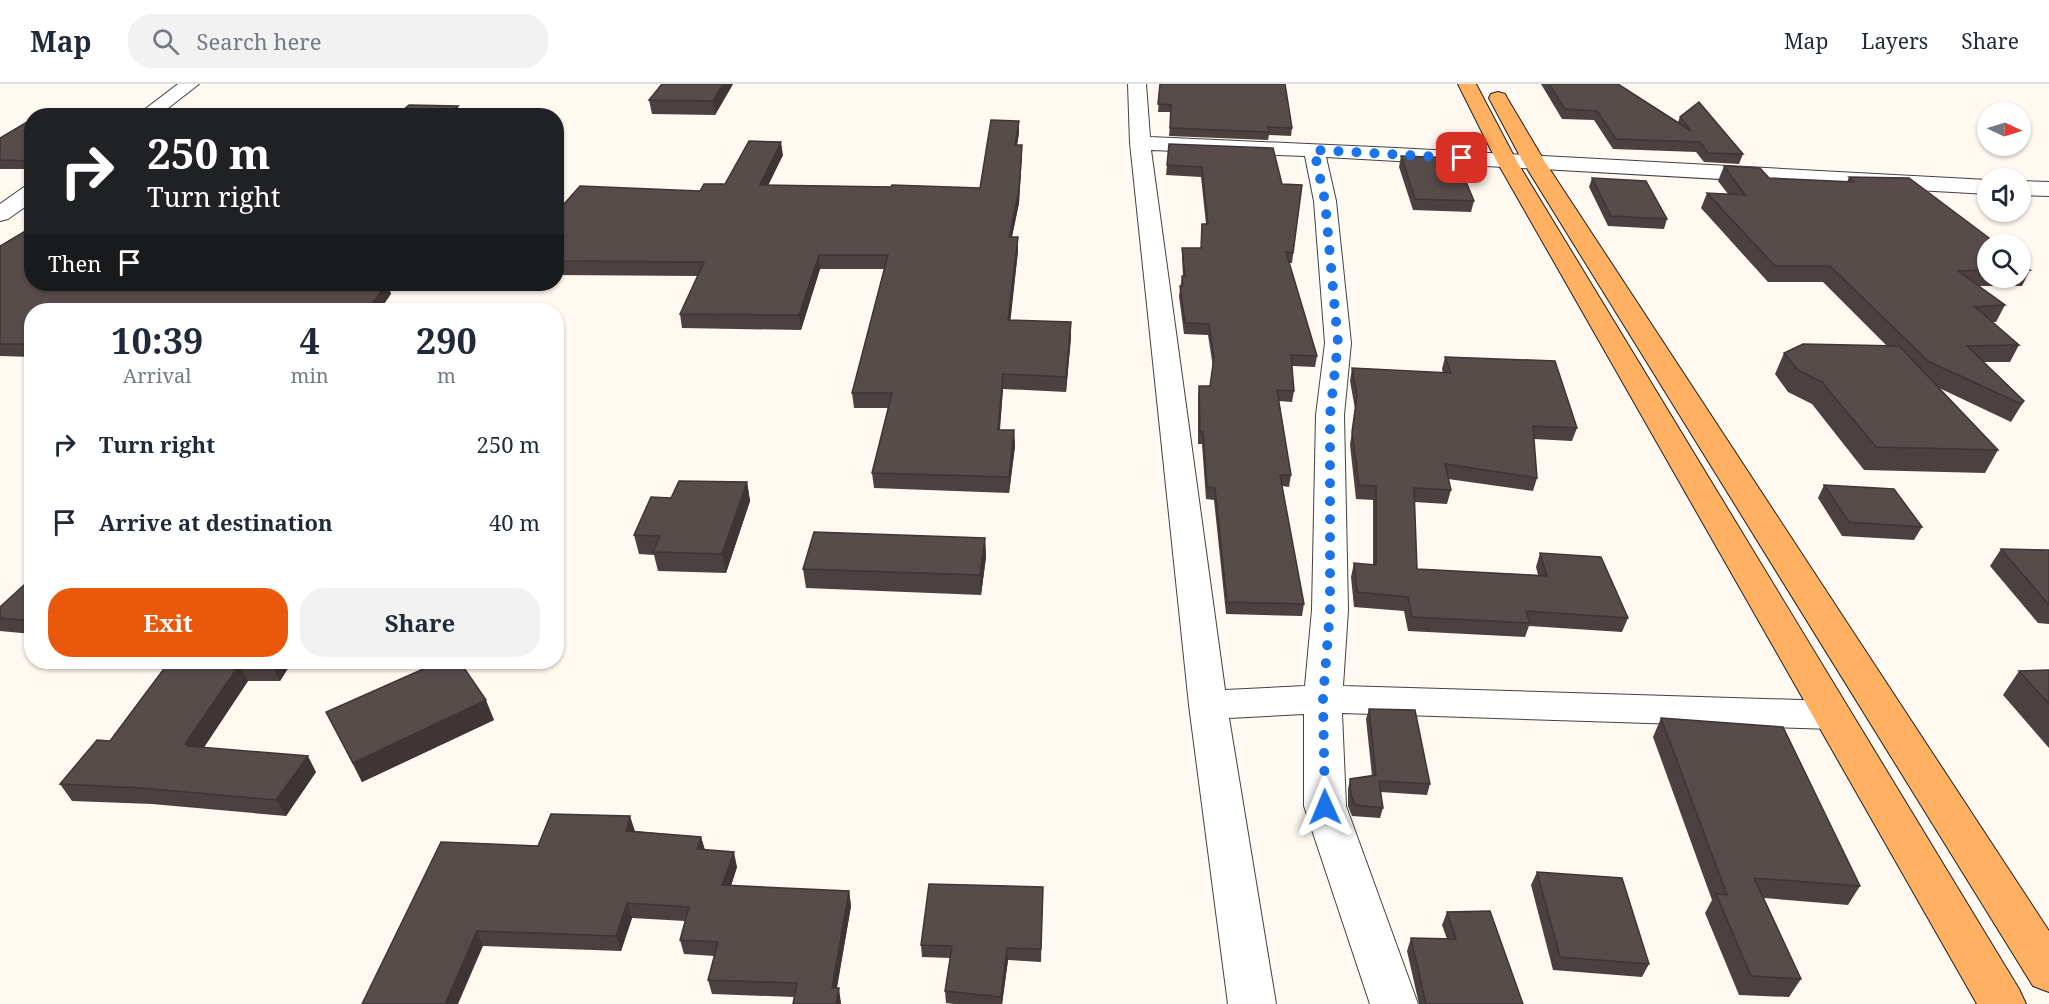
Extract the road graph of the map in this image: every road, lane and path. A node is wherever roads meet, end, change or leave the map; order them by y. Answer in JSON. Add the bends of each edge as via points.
{"nodes":[{"id":1,"x":190,"y":84,"type":"edge"},
{"id":2,"x":1137,"y":84,"type":"edge"},
{"id":3,"x":1467,"y":84,"type":"edge"},
{"id":4,"x":1490,"y":84,"type":"edge"},
{"id":5,"x":156,"y":108,"type":"edge"},
{"id":6,"x":1140,"y":143,"type":"junction"},
{"id":7,"x":1314,"y":150,"type":"junction"},
{"id":8,"x":1520,"y":161,"type":"junction"},
{"id":9,"x":1977,"y":186,"type":"edge"},
{"id":10,"x":2031,"y":188,"type":"edge"},
{"id":11,"x":2049,"y":189,"type":"edge"},
{"id":12,"x":24,"y":198,"type":"edge"},
{"id":13,"x":0,"y":214,"type":"edge"},
{"id":14,"x":1323,"y":699,"type":"junction"},
{"id":15,"x":1208,"y":705,"type":"junction"},
{"id":16,"x":1832,"y":715,"type":"junction"},
{"id":17,"x":2049,"y":971,"type":"edge"},
{"id":18,"x":1252,"y":1004,"type":"edge"},
{"id":19,"x":1394,"y":1004,"type":"edge"},
{"id":20,"x":2002,"y":1004,"type":"edge"}],
"edges":[{"from":1,"to":5,"type":"street"},
{"from":2,"to":6,"type":"street"},
{"from":3,"to":8,"type":"main road"},
{"from":4,"to":8,"type":"main road"},
{"from":6,"to":7,"type":"street"},
{"from":6,"to":15,"type":"street"},
{"from":7,"to":8,"type":"street"},
{"from":7,"to":14,"type":"street","via":[[1325,201],[1338,343],[1330,415],[1330,610]]},
{"from":8,"to":9,"type":"street"},
{"from":8,"to":16,"type":"main road"},
{"from":8,"to":17,"type":"main road"},
{"from":10,"to":11,"type":"street"},
{"from":12,"to":13,"type":"street"},
{"from":14,"to":15,"type":"street"},
{"from":14,"to":16,"type":"street"},
{"from":14,"to":19,"type":"street","via":[[1325,807]]},
{"from":15,"to":18,"type":"street"},
{"from":16,"to":20,"type":"main road"}]}
